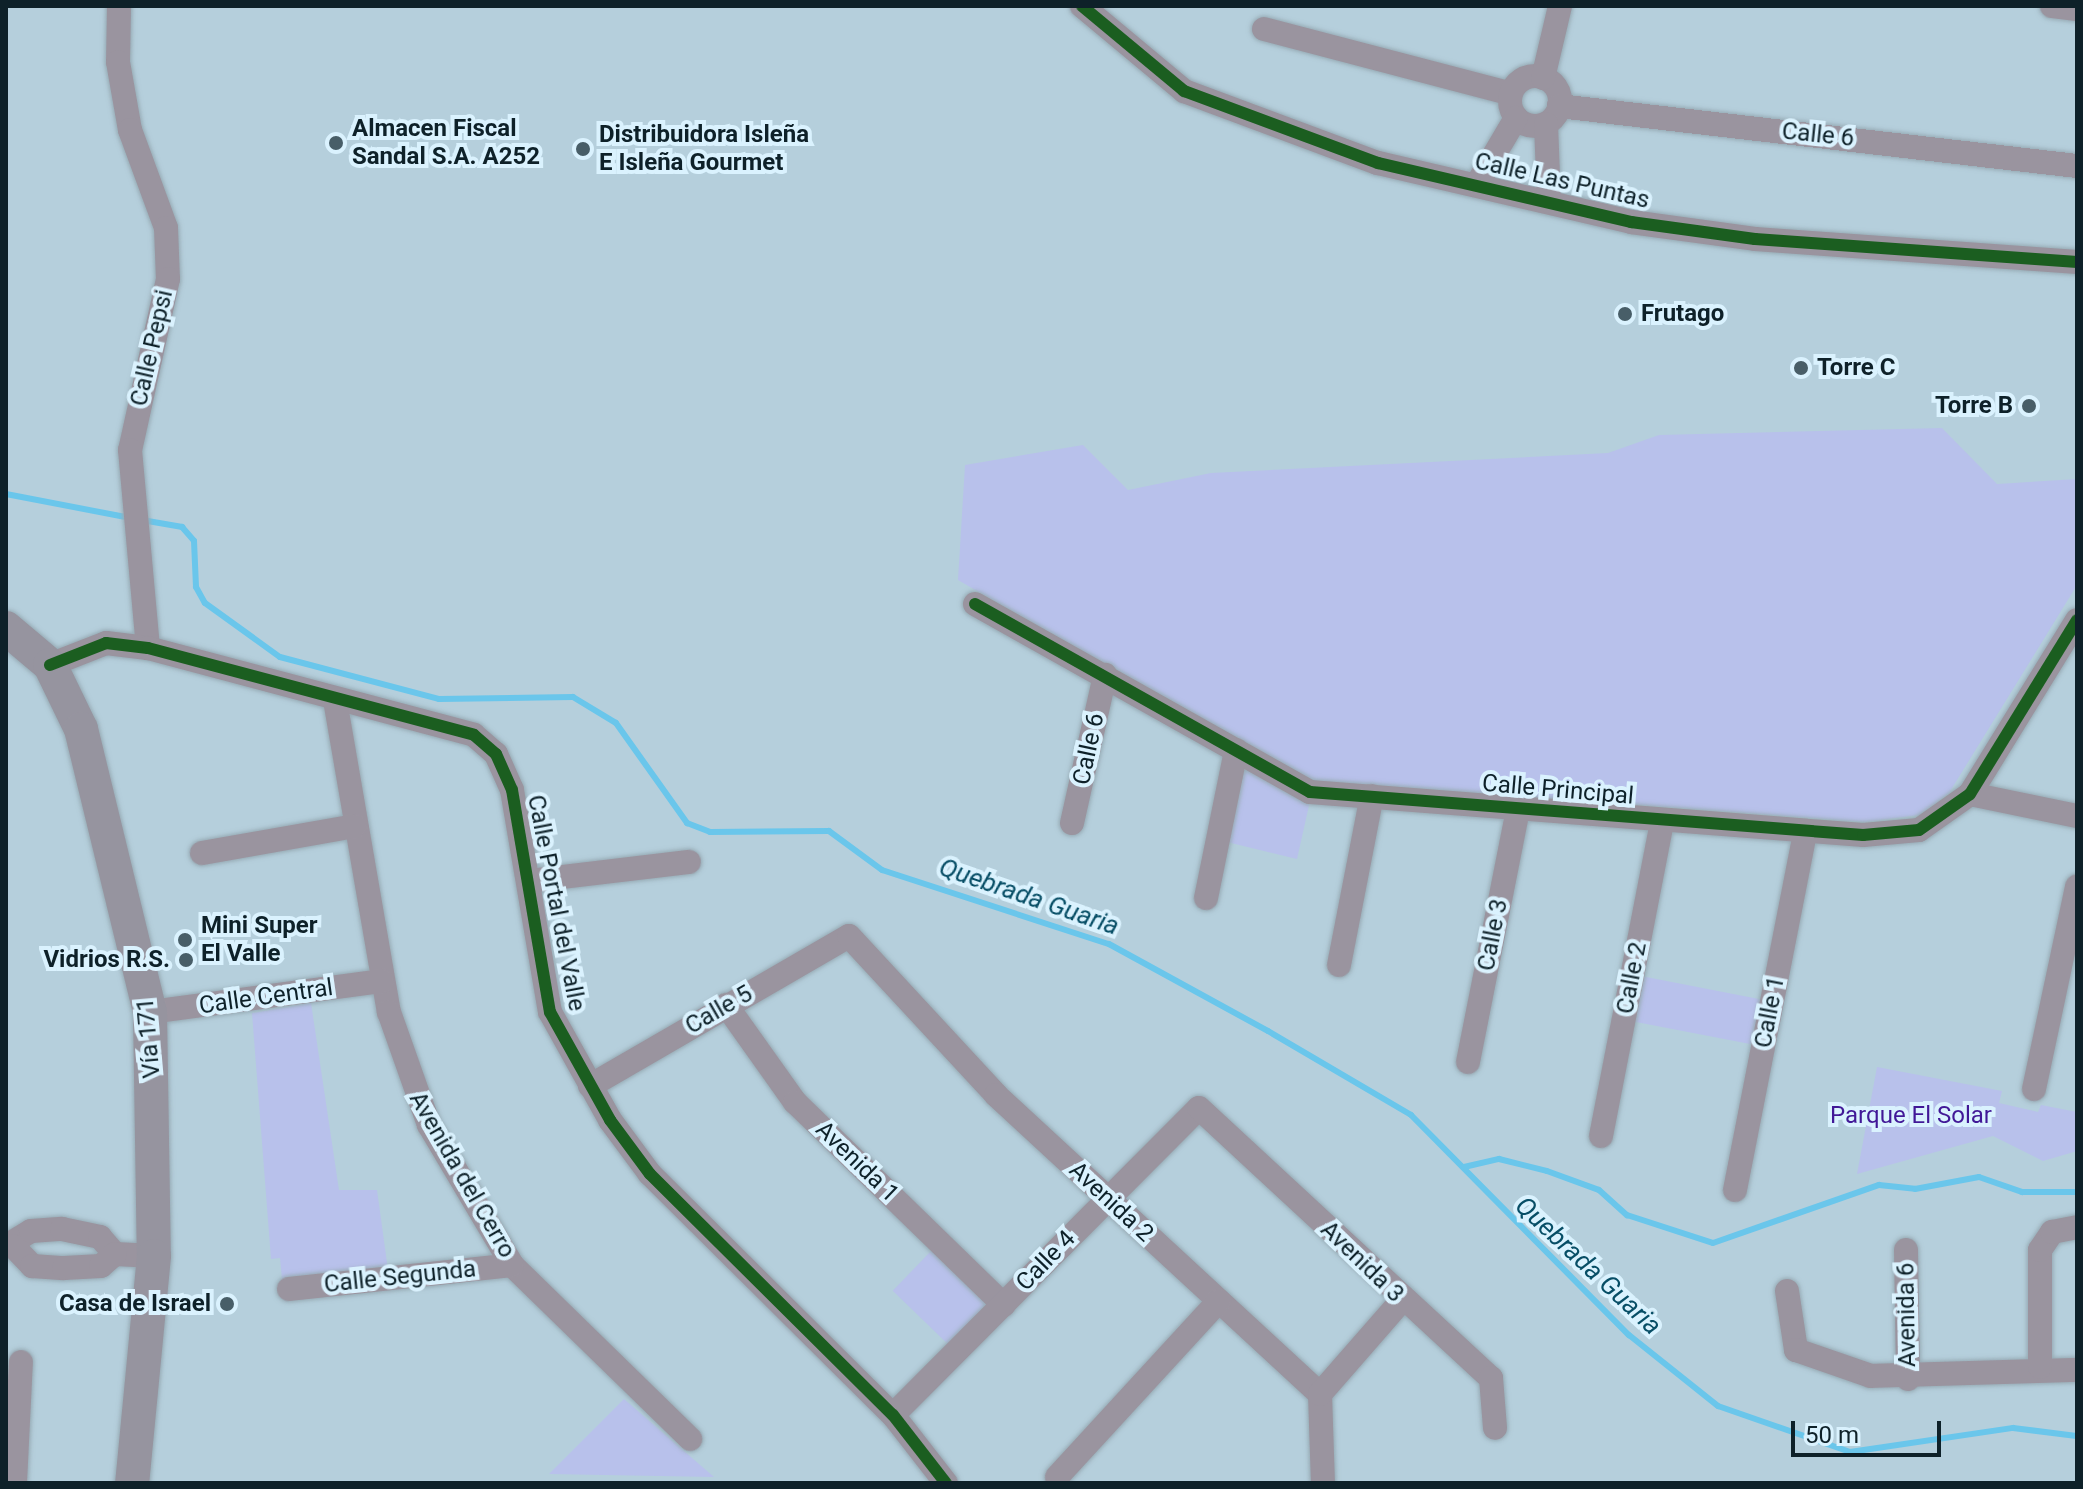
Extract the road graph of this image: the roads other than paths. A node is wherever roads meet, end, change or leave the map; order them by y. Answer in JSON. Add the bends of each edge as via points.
{"nodes":[{"id":1,"x":119,"y":6,"type":"edge"},
{"id":2,"x":1082,"y":6,"type":"edge"},
{"id":3,"x":1560,"y":6,"type":"edge"},
{"id":4,"x":2052,"y":6,"type":"edge"},
{"id":5,"x":2077,"y":9,"type":"edge"},
{"id":6,"x":1264,"y":29,"type":"dead end"},
{"id":7,"x":1543,"y":78,"type":"junction"},
{"id":8,"x":1513,"y":106,"type":"junction"},
{"id":9,"x":1552,"y":115,"type":"junction"},
{"id":10,"x":2077,"y":166,"type":"edge"},
{"id":11,"x":1477,"y":184,"type":"junction"},
{"id":12,"x":1549,"y":201,"type":"junction"},
{"id":13,"x":2077,"y":262,"type":"edge"},
{"id":14,"x":975,"y":604,"type":"dead end"},
{"id":15,"x":2077,"y":620,"type":"edge"},
{"id":16,"x":6,"y":628,"type":"edge"},
{"id":17,"x":148,"y":648,"type":"junction"},
{"id":18,"x":50,"y":665,"type":"junction"},
{"id":19,"x":1105,"y":675,"type":"junction"},
{"id":20,"x":335,"y":700,"type":"junction"},
{"id":21,"x":1236,"y":750,"type":"junction"},
{"id":22,"x":1970,"y":794,"type":"junction"},
{"id":23,"x":1372,"y":796,"type":"junction"},
{"id":24,"x":1518,"y":809,"type":"junction"},
{"id":25,"x":2077,"y":816,"type":"edge"},
{"id":26,"x":1662,"y":821,"type":"junction"},
{"id":27,"x":1072,"y":823,"type":"dead end"},
{"id":28,"x":355,"y":826,"type":"junction"},
{"id":29,"x":1805,"y":834,"type":"junction"},
{"id":30,"x":202,"y":853,"type":"dead end"},
{"id":31,"x":689,"y":862,"type":"dead end"},
{"id":32,"x":529,"y":881,"type":"junction"},
{"id":33,"x":2077,"y":887,"type":"edge"},
{"id":34,"x":1206,"y":898,"type":"dead end"},
{"id":35,"x":849,"y":936,"type":"joint"},
{"id":36,"x":1339,"y":965,"type":"dead end"},
{"id":37,"x":382,"y":981,"type":"junction"},
{"id":38,"x":726,"y":1005,"type":"junction"},
{"id":39,"x":150,"y":1012,"type":"junction"},
{"id":40,"x":1468,"y":1062,"type":"dead end"},
{"id":41,"x":590,"y":1086,"type":"junction"},
{"id":42,"x":2034,"y":1089,"type":"dead end"},
{"id":43,"x":1199,"y":1108,"type":"joint"},
{"id":44,"x":1601,"y":1136,"type":"dead end"},
{"id":45,"x":1735,"y":1190,"type":"dead end"},
{"id":46,"x":1106,"y":1198,"type":"junction"},
{"id":47,"x":2077,"y":1227,"type":"edge"},
{"id":48,"x":10,"y":1246,"type":"edge"},
{"id":49,"x":1906,"y":1250,"type":"dead end"},
{"id":50,"x":115,"y":1254,"type":"junction"},
{"id":51,"x":154,"y":1256,"type":"junction"},
{"id":52,"x":512,"y":1265,"type":"junction"},
{"id":53,"x":289,"y":1289,"type":"dead end"},
{"id":54,"x":1787,"y":1291,"type":"dead end"},
{"id":55,"x":1402,"y":1300,"type":"junction"},
{"id":56,"x":1219,"y":1301,"type":"junction"},
{"id":57,"x":1004,"y":1305,"type":"junction"},
{"id":58,"x":21,"y":1362,"type":"dead end"},
{"id":59,"x":2040,"y":1367,"type":"junction"},
{"id":60,"x":2077,"y":1370,"type":"edge"},
{"id":61,"x":1908,"y":1379,"type":"junction"},
{"id":62,"x":1320,"y":1394,"type":"junction"},
{"id":63,"x":893,"y":1415,"type":"junction"},
{"id":64,"x":1495,"y":1428,"type":"dead end"},
{"id":65,"x":690,"y":1439,"type":"dead end"},
{"id":66,"x":1057,"y":1477,"type":"dead end"},
{"id":67,"x":15,"y":1483,"type":"edge"},
{"id":68,"x":132,"y":1483,"type":"edge"},
{"id":69,"x":946,"y":1483,"type":"edge"},
{"id":70,"x":1323,"y":1483,"type":"edge"}],
"edges":[{"from":1,"to":17,"type":"street","name":"Calle Pepsi","via":[[118,62],[130,130],[166,228],[168,279],[130,450]]},
{"from":2,"to":11,"type":"street","name":"Calle Las Puntas","via":[[1165,79],[1208,102],[1378,163]]},
{"from":3,"to":7,"type":"street"},
{"from":4,"to":5,"type":"street"},
{"from":6,"to":8,"type":"street","name":"Calle 6"},
{"from":7,"to":8,"type":"street","via":[[1520,81]]},
{"from":7,"to":9,"type":"street","via":[[1556,89]]},
{"from":8,"to":9,"type":"street","name":"Calle 6"},
{"from":8,"to":11,"type":"street"},
{"from":9,"to":10,"type":"street","name":"Calle 6"},
{"from":9,"to":12,"type":"street"},
{"from":11,"to":12,"type":"street","name":"Calle Las Puntas"},
{"from":12,"to":13,"type":"street","name":"Calle Las Puntas","via":[[1755,239]]},
{"from":14,"to":19,"type":"street","name":"Calle Principal"},
{"from":15,"to":22,"type":"street","name":"Calle Principal"},
{"from":16,"to":18,"type":"main road","name":"Vía 171"},
{"from":17,"to":18,"type":"street","name":"Calle Portal del Valle","via":[[106,643]]},
{"from":17,"to":20,"type":"street","name":"Calle Portal del Valle"},
{"from":18,"to":39,"type":"main road","name":"Vía 171","via":[[81,729],[110,830]]},
{"from":19,"to":21,"type":"street","name":"Calle Principal"},
{"from":19,"to":27,"type":"street","name":"Calle 6"},
{"from":20,"to":28,"type":"street","name":"Avenida del Cerro"},
{"from":20,"to":32,"type":"street","name":"Calle Portal del Valle","via":[[474,735],[496,754],[512,790]]},
{"from":21,"to":23,"type":"street","name":"Calle Principal","via":[[1310,792]]},
{"from":21,"to":34,"type":"street"},
{"from":22,"to":25,"type":"street"},
{"from":22,"to":29,"type":"street","name":"Calle Principal","via":[[1919,830]]},
{"from":23,"to":24,"type":"street","name":"Calle Principal"},
{"from":23,"to":36,"type":"street"},
{"from":24,"to":26,"type":"street","name":"Calle Principal"},
{"from":24,"to":40,"type":"street","name":"Calle 3"},
{"from":26,"to":29,"type":"street","name":"Calle Principal"},
{"from":26,"to":44,"type":"street","name":"Calle 2"},
{"from":28,"to":30,"type":"street"},
{"from":28,"to":37,"type":"street","name":"Avenida del Cerro"},
{"from":29,"to":45,"type":"street","name":"Calle 1"},
{"from":31,"to":32,"type":"street"},
{"from":32,"to":41,"type":"street","name":"Calle Portal del Valle","via":[[550,1012]]},
{"from":33,"to":42,"type":"street"},
{"from":35,"to":38,"type":"street","name":"Calle 5"},
{"from":35,"to":46,"type":"street","name":"Avenida 2","via":[[899,997]]},
{"from":37,"to":39,"type":"street","name":"Calle Central"},
{"from":37,"to":52,"type":"street","name":"Avenida del Cerro","via":[[410,1083]]},
{"from":38,"to":41,"type":"street","name":"Calle 5"},
{"from":38,"to":57,"type":"street","name":"Avenida 1","via":[[795,1102]]},
{"from":39,"to":51,"type":"main road","name":"Vía 171"},
{"from":41,"to":63,"type":"street","name":"Calle Portal del Valle","via":[[650,1174]]},
{"from":43,"to":46,"type":"street","name":"Calle 4"},
{"from":43,"to":55,"type":"street","name":"Avenida 3"},
{"from":46,"to":56,"type":"street","name":"Avenida 2"},
{"from":46,"to":57,"type":"street","name":"Calle 4"},
{"from":47,"to":59,"type":"street","via":[[2045,1239],[2037,1271]]},
{"from":48,"to":50,"type":"street","via":[[32,1266],[101,1266]]},
{"from":48,"to":50,"type":"street","via":[[31,1231],[62,1229],[100,1237]]},
{"from":49,"to":61,"type":"street","name":"Avenida 6"},
{"from":50,"to":51,"type":"street"},
{"from":51,"to":68,"type":"main road","name":"Vía 171"},
{"from":52,"to":53,"type":"street","name":"Calle Segunda"},
{"from":52,"to":65,"type":"street","name":"Avenida del Cerro"},
{"from":54,"to":61,"type":"street","via":[[1796,1350],[1871,1376]]},
{"from":55,"to":62,"type":"street"},
{"from":55,"to":64,"type":"street","name":"Avenida 3","via":[[1491,1378]]},
{"from":56,"to":62,"type":"street","name":"Avenida 2"},
{"from":56,"to":66,"type":"street"},
{"from":57,"to":63,"type":"street","name":"Calle 4"},
{"from":58,"to":67,"type":"street"},
{"from":59,"to":60,"type":"street"},
{"from":59,"to":61,"type":"street"},
{"from":62,"to":70,"type":"street"},
{"from":63,"to":69,"type":"street","name":"Calle Portal del Valle"}]}
